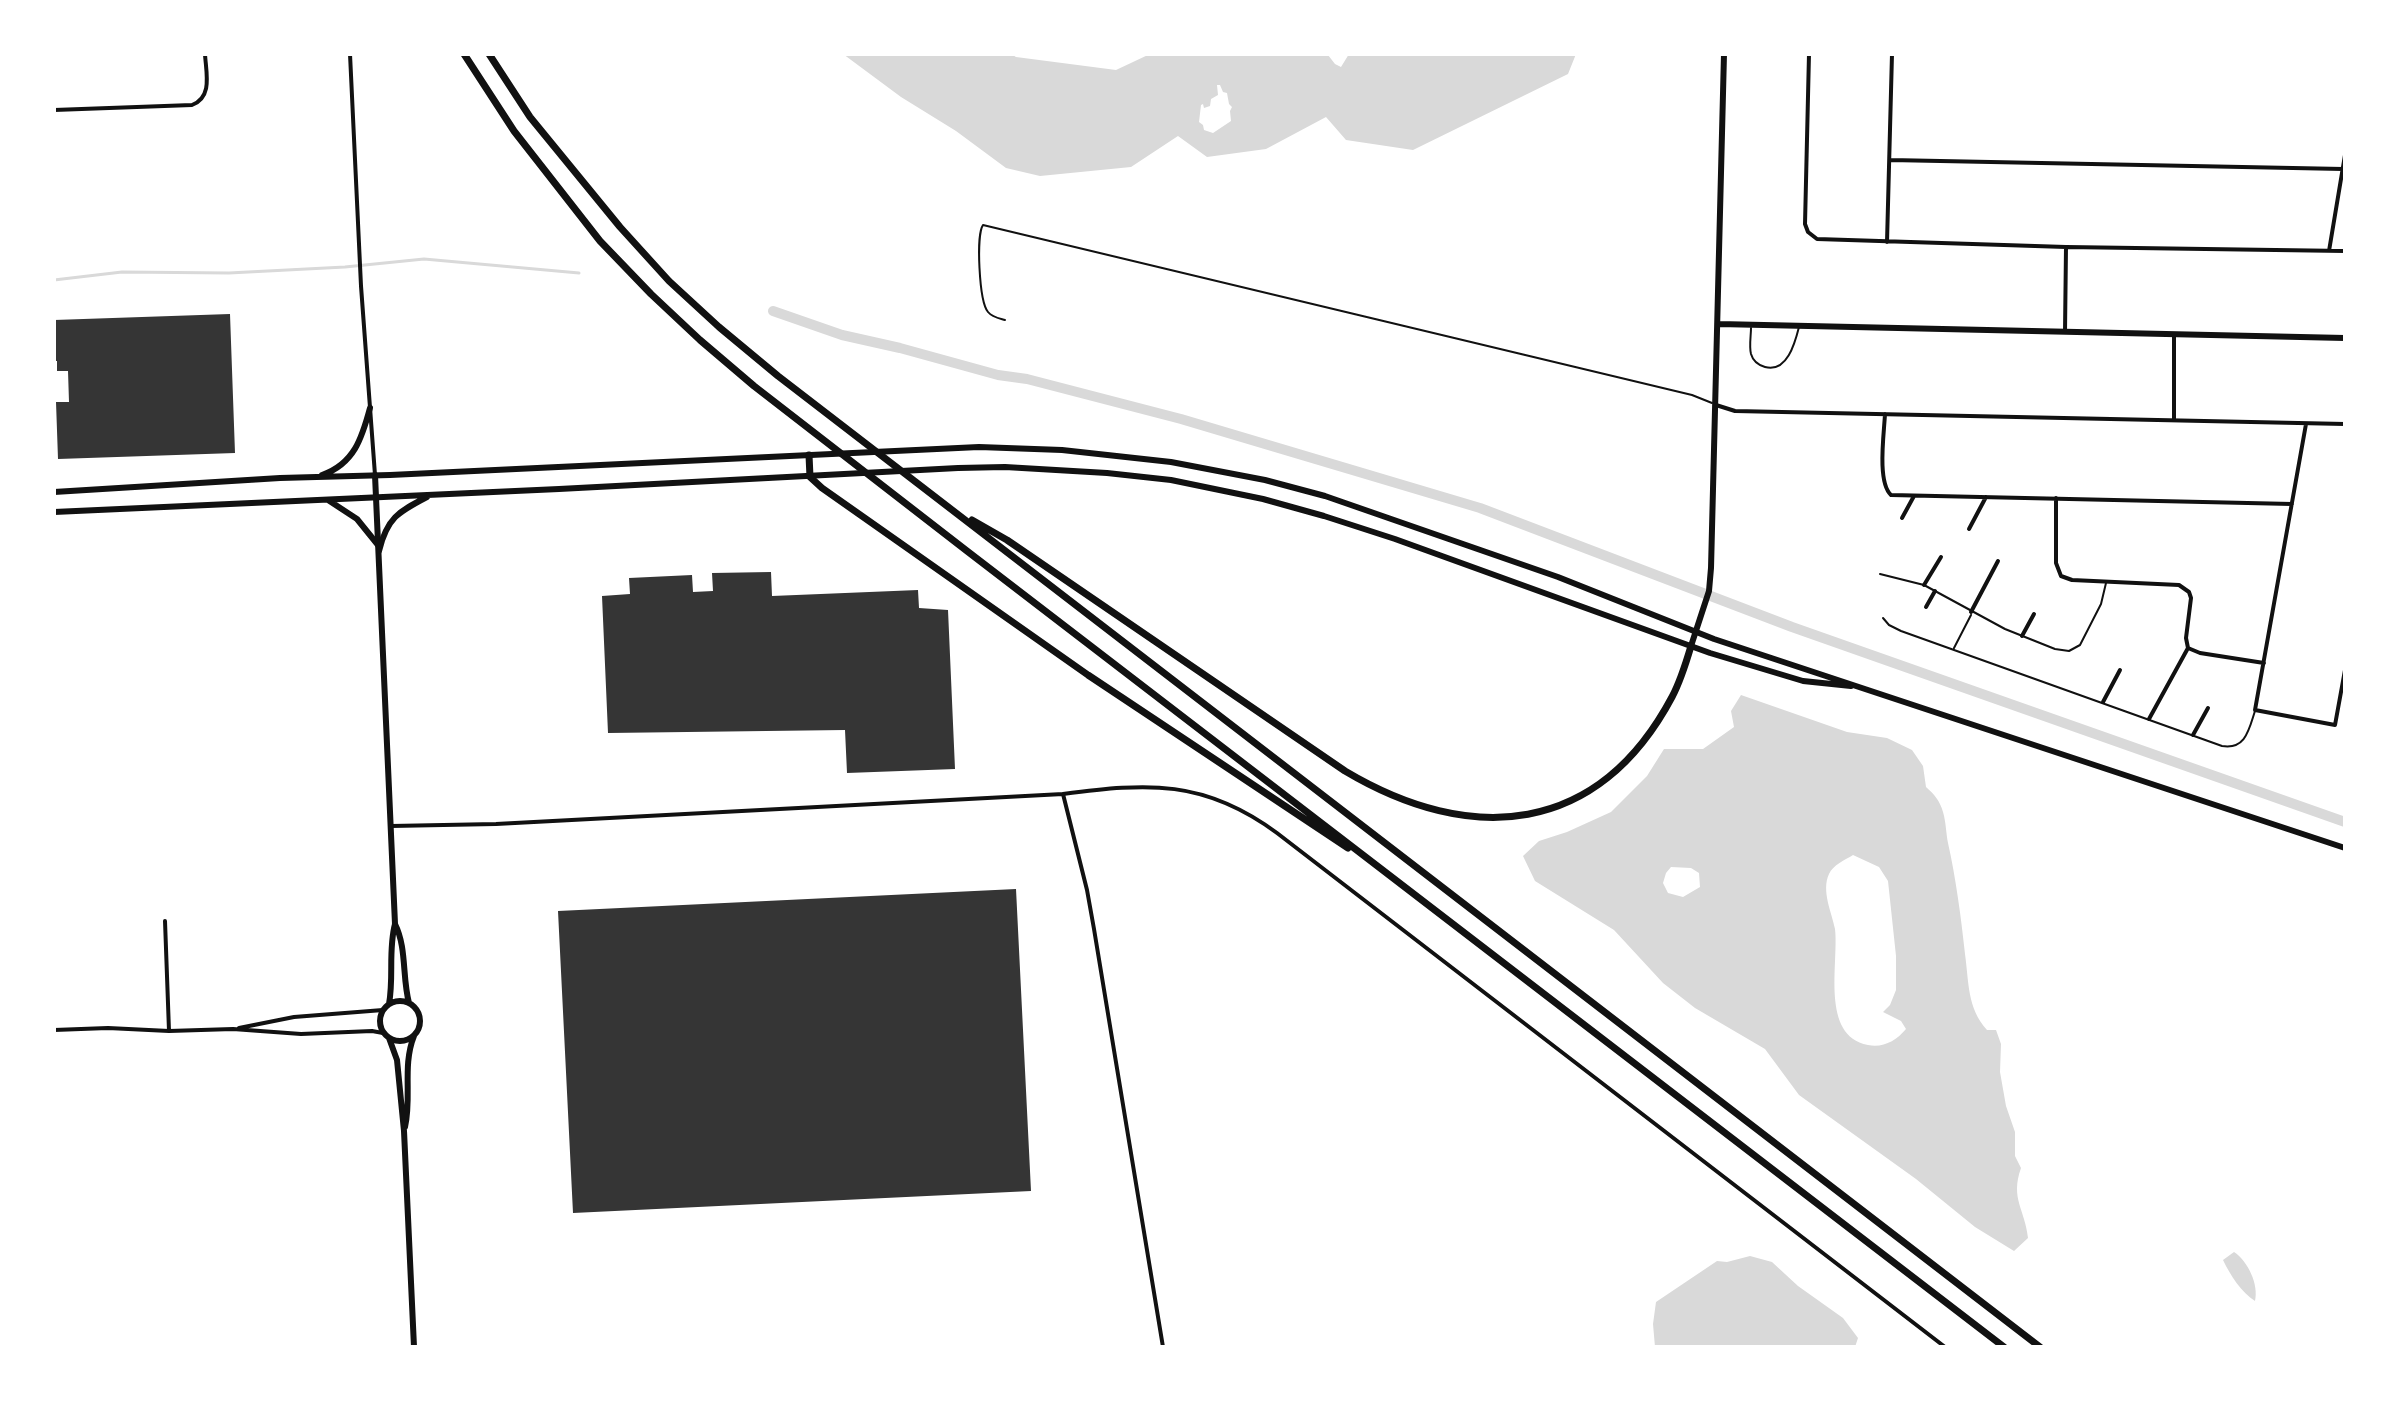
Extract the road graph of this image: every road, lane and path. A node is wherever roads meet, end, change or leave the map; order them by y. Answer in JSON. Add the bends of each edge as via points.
{"nodes":[{"id":1,"x":205,"y":54,"type":"edge"},
{"id":2,"x":350,"y":54,"type":"edge"},
{"id":3,"x":464,"y":54,"type":"edge"},
{"id":4,"x":489,"y":54,"type":"edge"},
{"id":5,"x":1724,"y":54,"type":"edge"},
{"id":6,"x":1809,"y":54,"type":"edge"},
{"id":7,"x":1892,"y":54,"type":"edge"},
{"id":8,"x":54,"y":110,"type":"edge"},
{"id":9,"x":2345,"y":155,"type":"edge"},
{"id":10,"x":1890,"y":160,"type":"junction"},
{"id":11,"x":2343,"y":169,"type":"junction"},
{"id":12,"x":1887,"y":242,"type":"junction"},
{"id":13,"x":2066,"y":247,"type":"junction"},
{"id":14,"x":2329,"y":251,"type":"junction"},
{"id":15,"x":2345,"y":251,"type":"edge"},
{"id":16,"x":1005,"y":320,"type":"dead end"},
{"id":17,"x":1719,"y":324,"type":"junction"},
{"id":18,"x":1751,"y":325,"type":"junction"},
{"id":19,"x":1799,"y":326,"type":"junction"},
{"id":20,"x":2065,"y":332,"type":"junction"},
{"id":21,"x":2174,"y":334,"type":"junction"},
{"id":22,"x":2345,"y":338,"type":"edge"},
{"id":23,"x":1716,"y":405,"type":"junction"},
{"id":24,"x":370,"y":408,"type":"junction"},
{"id":25,"x":1885,"y":414,"type":"junction"},
{"id":26,"x":2174,"y":420,"type":"junction"},
{"id":27,"x":2306,"y":424,"type":"junction"},
{"id":28,"x":2345,"y":424,"type":"edge"},
{"id":29,"x":809,"y":455,"type":"junction"},
{"id":30,"x":375,"y":475,"type":"junction"},
{"id":31,"x":314,"y":477,"type":"junction"},
{"id":32,"x":810,"y":477,"type":"junction"},
{"id":33,"x":54,"y":492,"type":"edge"},
{"id":34,"x":430,"y":496,"type":"junction"},
{"id":35,"x":1914,"y":496,"type":"junction"},
{"id":36,"x":1986,"y":497,"type":"junction"},
{"id":37,"x":376,"y":498,"type":"junction"},
{"id":38,"x":2056,"y":498,"type":"junction"},
{"id":39,"x":328,"y":500,"type":"junction"},
{"id":40,"x":2292,"y":504,"type":"junction"},
{"id":41,"x":950,"y":507,"type":"junction"},
{"id":42,"x":54,"y":512,"type":"edge"},
{"id":43,"x":1902,"y":518,"type":"dead end"},
{"id":44,"x":1969,"y":529,"type":"dead end"},
{"id":45,"x":378,"y":548,"type":"junction"},
{"id":46,"x":1941,"y":557,"type":"dead end"},
{"id":47,"x":1998,"y":561,"type":"dead end"},
{"id":48,"x":1880,"y":574,"type":"dead end"},
{"id":49,"x":2106,"y":582,"type":"junction"},
{"id":50,"x":1924,"y":585,"type":"junction"},
{"id":51,"x":1935,"y":591,"type":"junction"},
{"id":52,"x":1926,"y":607,"type":"dead end"},
{"id":53,"x":1971,"y":612,"type":"junction"},
{"id":54,"x":2034,"y":614,"type":"dead end"},
{"id":55,"x":1883,"y":618,"type":"dead end"},
{"id":56,"x":1696,"y":633,"type":"junction"},
{"id":57,"x":2022,"y":636,"type":"junction"},
{"id":58,"x":1691,"y":646,"type":"junction"},
{"id":59,"x":2188,"y":648,"type":"junction"},
{"id":60,"x":1953,"y":649,"type":"junction"},
{"id":61,"x":2264,"y":663,"type":"junction"},
{"id":62,"x":2120,"y":670,"type":"dead end"},
{"id":63,"x":2345,"y":670,"type":"edge"},
{"id":64,"x":1863,"y":687,"type":"junction"},
{"id":65,"x":2103,"y":702,"type":"junction"},
{"id":66,"x":2208,"y":708,"type":"dead end"},
{"id":67,"x":2255,"y":710,"type":"junction"},
{"id":68,"x":2149,"y":719,"type":"junction"},
{"id":69,"x":2193,"y":735,"type":"junction"},
{"id":70,"x":1063,"y":794,"type":"junction"},
{"id":71,"x":391,"y":826,"type":"junction"},
{"id":72,"x":2345,"y":848,"type":"edge"},
{"id":73,"x":1400,"y":882,"type":"junction"},
{"id":74,"x":165,"y":921,"type":"dead end"},
{"id":75,"x":395,"y":924,"type":"junction"},
{"id":76,"x":409,"y":1003,"type":"junction"},
{"id":77,"x":389,"y":1004,"type":"junction"},
{"id":78,"x":383,"y":1010,"type":"junction"},
{"id":79,"x":233,"y":1029,"type":"junction"},
{"id":80,"x":54,"y":1030,"type":"edge"},
{"id":81,"x":169,"y":1031,"type":"junction"},
{"id":82,"x":386,"y":1036,"type":"junction"},
{"id":83,"x":414,"y":1036,"type":"junction"},
{"id":84,"x":404,"y":1131,"type":"junction"},
{"id":85,"x":414,"y":1347,"type":"edge"},
{"id":86,"x":1163,"y":1347,"type":"edge"},
{"id":87,"x":1945,"y":1347,"type":"edge"},
{"id":88,"x":2004,"y":1347,"type":"edge"},
{"id":89,"x":2040,"y":1347,"type":"edge"}],
"edges":[{"from":1,"to":8,"type":"street","via":[[206,94],[192,105]]},
{"from":2,"to":24,"type":"street"},
{"from":3,"to":73,"type":"highway","via":[[523,143],[600,241],[700,340]]},
{"from":4,"to":41,"type":"highway","via":[[530,117],[669,281],[719,327]]},
{"from":5,"to":17,"type":"main road"},
{"from":6,"to":12,"type":"street","via":[[1808,232],[1817,239]]},
{"from":7,"to":10,"type":"street"},
{"from":9,"to":11,"type":"street"},
{"from":10,"to":11,"type":"street"},
{"from":10,"to":12,"type":"street"},
{"from":11,"to":14,"type":"street"},
{"from":12,"to":13,"type":"street"},
{"from":13,"to":14,"type":"street"},
{"from":13,"to":20,"type":"street"},
{"from":14,"to":15,"type":"street"},
{"from":16,"to":23,"type":"lane","via":[[984,306],[979,255],[983,225]]},
{"from":17,"to":18,"type":"main road"},
{"from":17,"to":23,"type":"main road"},
{"from":18,"to":19,"type":"main road"},
{"from":18,"to":19,"type":"lane","via":[[1751,354],[1758,364],[1771,368],[1788,358]]},
{"from":19,"to":20,"type":"main road"},
{"from":20,"to":21,"type":"main road"},
{"from":21,"to":22,"type":"main road"},
{"from":21,"to":26,"type":"street"},
{"from":23,"to":25,"type":"street","via":[[1735,411]]},
{"from":23,"to":56,"type":"main road","via":[[1709,591]]},
{"from":24,"to":30,"type":"street"},
{"from":24,"to":31,"type":"main road","via":[[352,455]]},
{"from":25,"to":26,"type":"street"},
{"from":25,"to":35,"type":"street","via":[[1884,486],[1891,495]]},
{"from":26,"to":27,"type":"street"},
{"from":27,"to":28,"type":"street"},
{"from":27,"to":40,"type":"street"},
{"from":29,"to":30,"type":"main road"},
{"from":29,"to":32,"type":"highway"},
{"from":29,"to":56,"type":"main road","via":[[1008,447],[1213,469],[1399,520]]},
{"from":30,"to":31,"type":"main road"},
{"from":30,"to":37,"type":"main road"},
{"from":31,"to":33,"type":"main road"},
{"from":32,"to":34,"type":"main road"},
{"from":32,"to":58,"type":"main road","via":[[1005,467],[1107,473],[1210,488],[1336,520]]},
{"from":32,"to":73,"type":"highway","via":[[1088,675]]},
{"from":34,"to":37,"type":"main road"},
{"from":34,"to":45,"type":"main road","via":[[394,517]]},
{"from":35,"to":36,"type":"street"},
{"from":35,"to":43,"type":"street"},
{"from":36,"to":38,"type":"street"},
{"from":36,"to":44,"type":"street"},
{"from":37,"to":39,"type":"main road"},
{"from":37,"to":45,"type":"main road"},
{"from":38,"to":40,"type":"street"},
{"from":38,"to":49,"type":"street","via":[[2057,570],[2072,580]]},
{"from":39,"to":42,"type":"main road"},
{"from":39,"to":45,"type":"main road","via":[[357,519]]},
{"from":40,"to":61,"type":"street"},
{"from":41,"to":58,"type":"highway","via":[[1007,540],[1345,771],[1437,812],[1483,818],[1534,814],[1577,798],[1617,771],[1651,732],[1673,696]]},
{"from":41,"to":89,"type":"highway"},
{"from":45,"to":71,"type":"main road"},
{"from":46,"to":50,"type":"street"},
{"from":47,"to":53,"type":"street"},
{"from":48,"to":50,"type":"lane"},
{"from":49,"to":57,"type":"lane","via":[[2096,616],[2075,649],[2063,652]]},
{"from":49,"to":59,"type":"street","via":[[2185,587],[2191,605]]},
{"from":50,"to":51,"type":"lane"},
{"from":51,"to":52,"type":"street"},
{"from":51,"to":53,"type":"lane"},
{"from":53,"to":57,"type":"lane"},
{"from":53,"to":60,"type":"lane"},
{"from":54,"to":57,"type":"street"},
{"from":55,"to":60,"type":"lane","via":[[1901,631]]},
{"from":56,"to":58,"type":"main road"},
{"from":56,"to":64,"type":"main road"},
{"from":58,"to":64,"type":"main road","via":[[1803,681]]},
{"from":59,"to":61,"type":"street"},
{"from":59,"to":68,"type":"street"},
{"from":60,"to":65,"type":"lane"},
{"from":61,"to":67,"type":"street"},
{"from":62,"to":65,"type":"street"},
{"from":63,"to":67,"type":"street","via":[[2335,725]]},
{"from":64,"to":72,"type":"main road"},
{"from":65,"to":68,"type":"lane"},
{"from":66,"to":69,"type":"street"},
{"from":67,"to":69,"type":"lane","via":[[2245,739],[2236,746]]},
{"from":68,"to":69,"type":"lane"},
{"from":70,"to":71,"type":"street"},
{"from":70,"to":86,"type":"street","via":[[1094,929]]},
{"from":70,"to":87,"type":"street","via":[[1175,788],[1258,819]]},
{"from":71,"to":75,"type":"main road"},
{"from":73,"to":88,"type":"highway"},
{"from":74,"to":81,"type":"street"},
{"from":75,"to":76,"type":"main road"},
{"from":75,"to":77,"type":"main road"},
{"from":76,"to":77,"type":"main road"},
{"from":76,"to":83,"type":"main road","via":[[420,1018]]},
{"from":77,"to":78,"type":"main road"},
{"from":78,"to":79,"type":"street","via":[[294,1017]]},
{"from":78,"to":82,"type":"main road"},
{"from":79,"to":81,"type":"street"},
{"from":79,"to":82,"type":"street","via":[[301,1034],[372,1031]]},
{"from":80,"to":81,"type":"street"},
{"from":82,"to":83,"type":"main road","via":[[402,1041]]},
{"from":82,"to":84,"type":"main road","via":[[397,1060]]},
{"from":83,"to":84,"type":"main road","via":[[407,1056]]},
{"from":84,"to":85,"type":"main road"}]}
